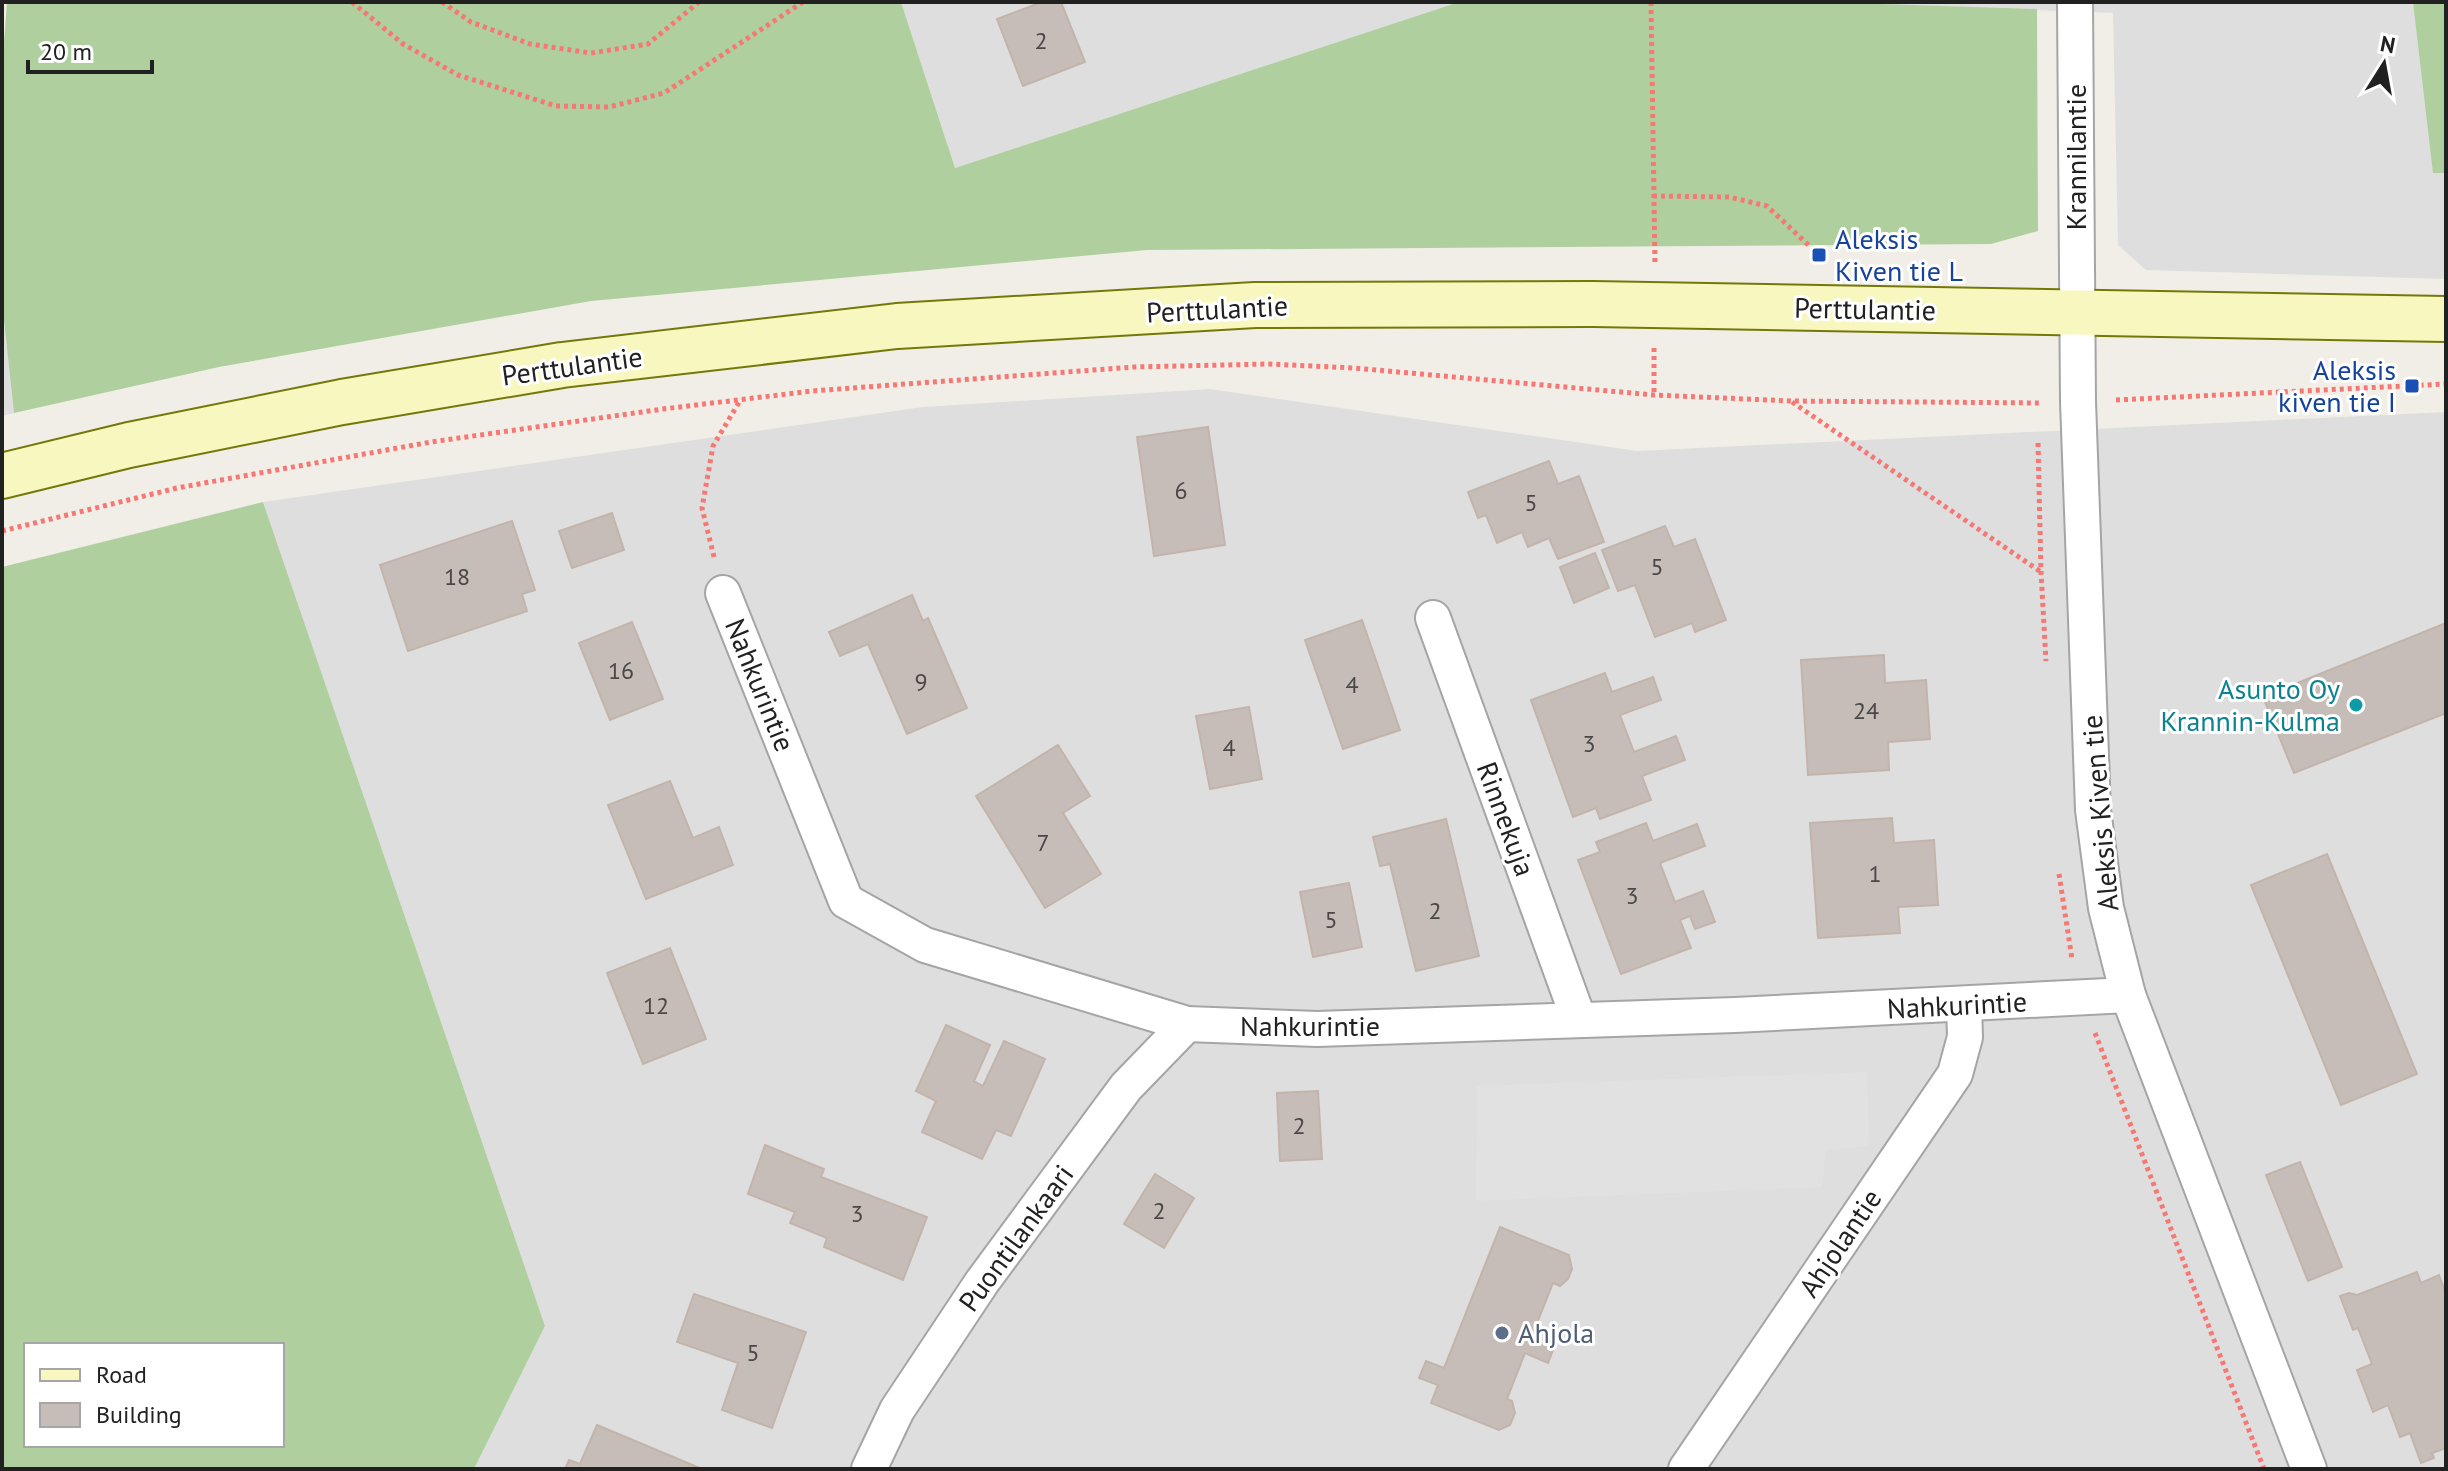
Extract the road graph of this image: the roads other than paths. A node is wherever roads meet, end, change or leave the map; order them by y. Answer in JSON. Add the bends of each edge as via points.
{"nodes":[{"id":1,"x":2075,"y":2,"type":"edge"},
{"id":2,"x":2076,"y":313,"type":"junction"},
{"id":3,"x":2446,"y":319,"type":"edge"},
{"id":4,"x":2,"y":476,"type":"edge"},
{"id":5,"x":723,"y":593,"type":"road end"},
{"id":6,"x":1433,"y":618,"type":"dead end"},
{"id":7,"x":2128,"y":995,"type":"junction"},
{"id":8,"x":1964,"y":1006,"type":"junction"},
{"id":9,"x":1579,"y":1020,"type":"junction"},
{"id":10,"x":1187,"y":1024,"type":"junction"},
{"id":11,"x":869,"y":1469,"type":"edge"},
{"id":12,"x":1686,"y":1469,"type":"edge"},
{"id":13,"x":2309,"y":1469,"type":"edge"}],
"edges":[{"from":1,"to":2,"type":"street","name":"Krannilantie"},
{"from":2,"to":3,"type":"street","name":"Perttulantie"},
{"from":2,"to":4,"type":"street","name":"Perttulantie","via":[[1593,304],[1255,305],[897,326],[452,383],[129,445]]},
{"from":2,"to":7,"type":"street","name":"Aleksis Kiven tie","via":[[2093,810],[2106,908]]},
{"from":5,"to":10,"type":"street","name":"Nahkurintie","via":[[846,901],[925,945]]},
{"from":6,"to":9,"type":"street","name":"Rinnekuja"},
{"from":7,"to":8,"type":"street","name":"Nahkurintie"},
{"from":7,"to":13,"type":"street","name":"Aleksis Kiven tie"},
{"from":8,"to":9,"type":"street","name":"Nahkurintie"},
{"from":8,"to":12,"type":"street","name":"Ahjolantie","via":[[1965,1037],[1955,1074]]},
{"from":9,"to":10,"type":"street","name":"Nahkurintie","via":[[1317,1029]]},
{"from":10,"to":11,"type":"street","name":"Puontilankaari","via":[[1126,1087],[982,1282],[897,1410]]}]}
